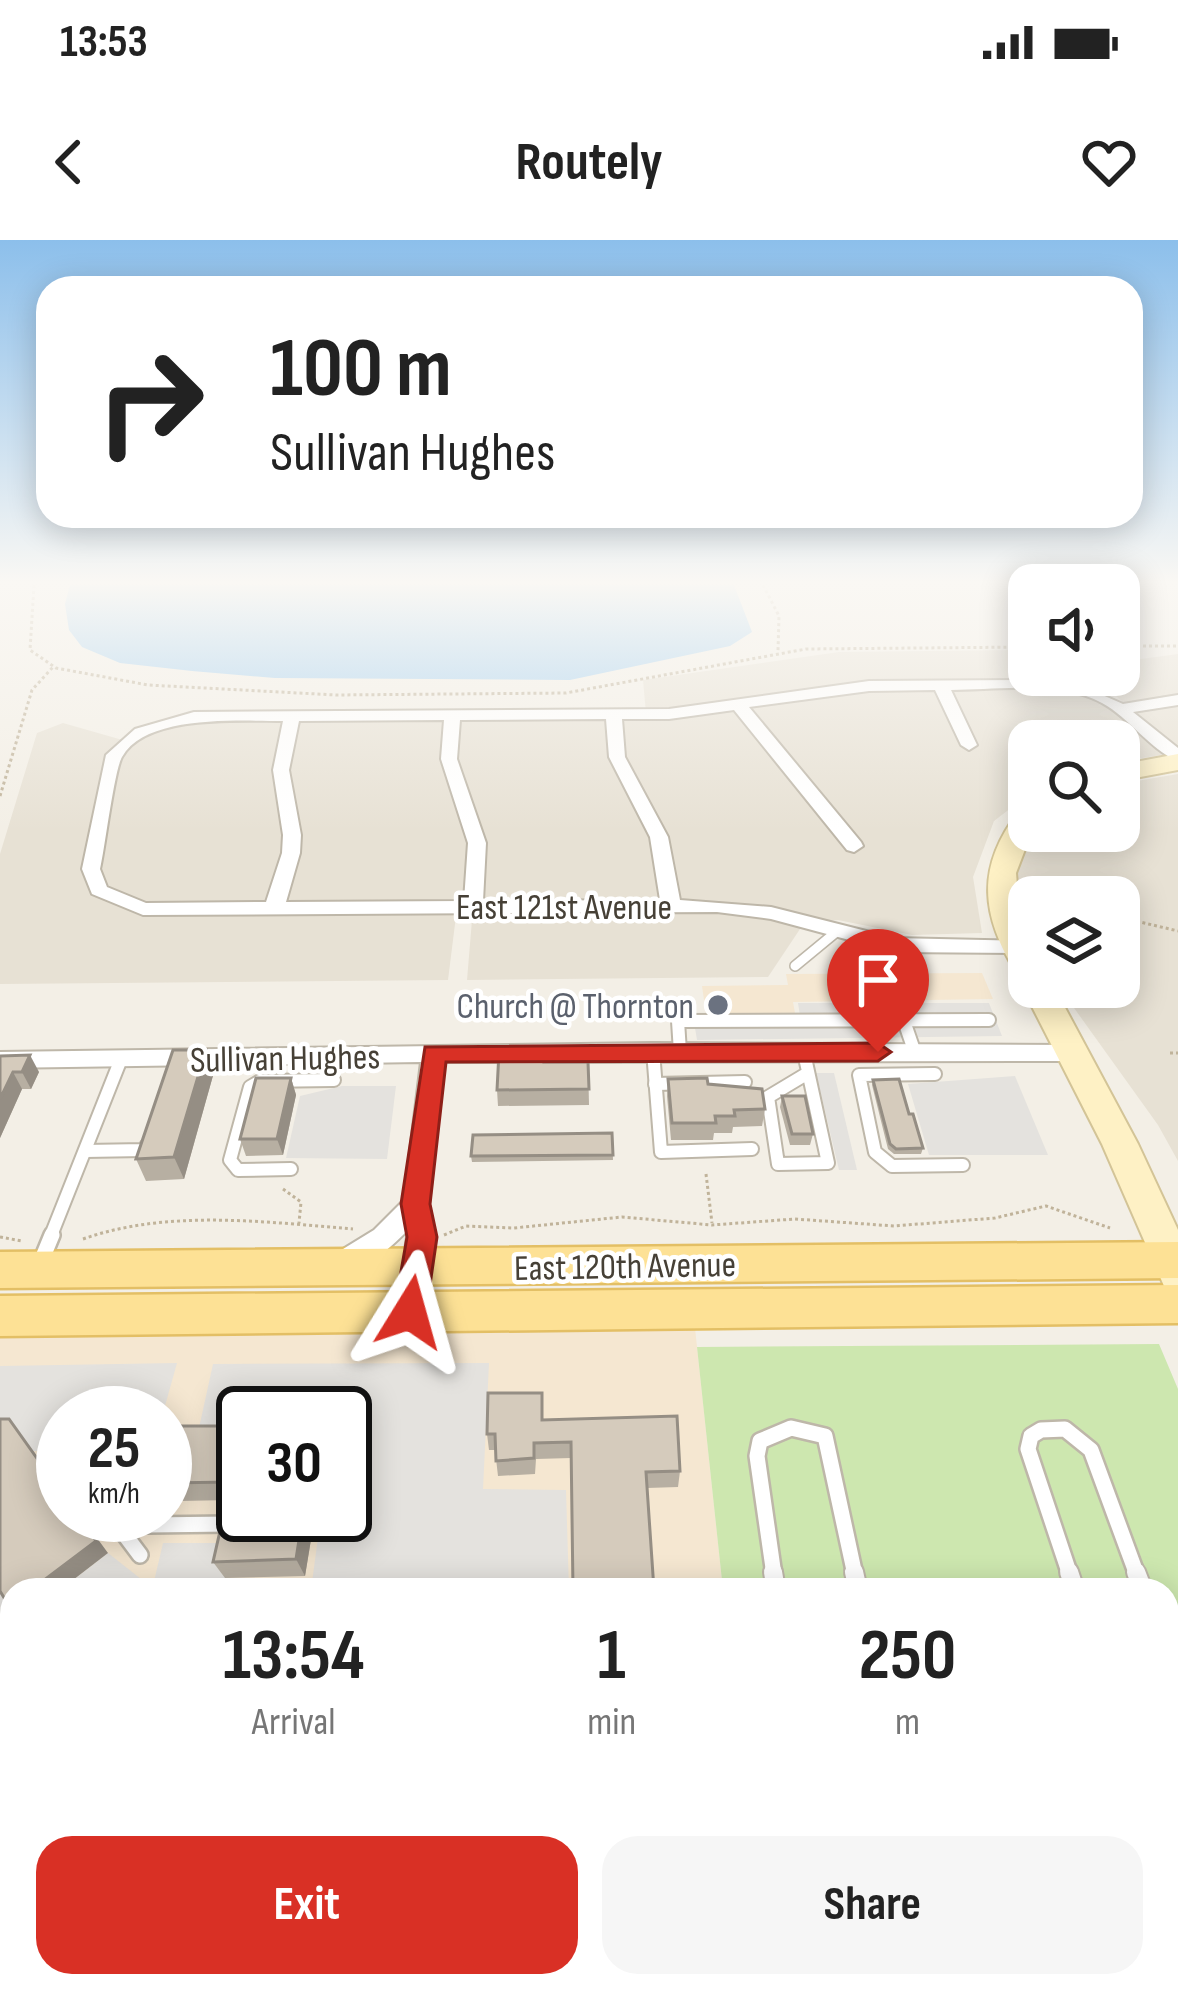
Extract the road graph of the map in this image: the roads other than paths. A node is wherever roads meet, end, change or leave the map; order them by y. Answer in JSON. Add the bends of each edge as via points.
{"nodes":[{"id":1,"x":941,"y":686,"type":"junction"},
{"id":2,"x":1178,"y":700,"type":"edge"},
{"id":3,"x":739,"y":705,"type":"junction"},
{"id":4,"x":1121,"y":709,"type":"junction"},
{"id":5,"x":452,"y":714,"type":"junction"},
{"id":6,"x":614,"y":714,"type":"junction"},
{"id":7,"x":292,"y":715,"type":"junction"},
{"id":8,"x":969,"y":745,"type":"dead end"},
{"id":9,"x":1178,"y":759,"type":"edge"},
{"id":10,"x":1140,"y":768,"type":"edge"},
{"id":11,"x":854,"y":846,"type":"dead end"},
{"id":12,"x":1008,"y":847,"type":"edge"},
{"id":13,"x":671,"y":906,"type":"junction"},
{"id":14,"x":473,"y":907,"type":"junction"},
{"id":15,"x":274,"y":908,"type":"junction"},
{"id":16,"x":1008,"y":919,"type":"edge"},
{"id":17,"x":835,"y":933,"type":"junction"},
{"id":18,"x":1008,"y":956,"type":"edge"},
{"id":19,"x":795,"y":966,"type":"dead end"},
{"id":20,"x":1049,"y":1008,"type":"edge"},
{"id":21,"x":989,"y":1020,"type":"dead end"},
{"id":22,"x":904,"y":1021,"type":"junction"},
{"id":23,"x":653,"y":1052,"type":"junction"},
{"id":24,"x":680,"y":1052,"type":"junction"},
{"id":25,"x":915,"y":1052,"type":"junction"},
{"id":26,"x":434,"y":1053,"type":"junction"},
{"id":27,"x":1073,"y":1053,"type":"junction"},
{"id":28,"x":121,"y":1059,"type":"junction"},
{"id":29,"x":0,"y":1060,"type":"edge"},
{"id":30,"x":806,"y":1063,"type":"junction"},
{"id":31,"x":934,"y":1074,"type":"dead end"},
{"id":32,"x":334,"y":1080,"type":"dead end"},
{"id":33,"x":745,"y":1082,"type":"edge"},
{"id":34,"x":655,"y":1084,"type":"junction"},
{"id":35,"x":150,"y":1132,"type":"edge"},
{"id":36,"x":752,"y":1149,"type":"dead end"},
{"id":37,"x":85,"y":1151,"type":"junction"},
{"id":38,"x":963,"y":1165,"type":"dead end"},
{"id":39,"x":290,"y":1169,"type":"dead end"},
{"id":40,"x":416,"y":1204,"type":"junction"},
{"id":41,"x":350,"y":1248,"type":"junction"},
{"id":42,"x":427,"y":1253,"type":"junction"},
{"id":43,"x":29,"y":1261,"type":"edge"},
{"id":44,"x":1176,"y":1265,"type":"edge"},
{"id":45,"x":1178,"y":1304,"type":"edge"},
{"id":46,"x":410,"y":1312,"type":"junction"},
{"id":47,"x":0,"y":1316,"type":"edge"},
{"id":48,"x":130,"y":1542,"type":"edge"},
{"id":49,"x":140,"y":1555,"type":"dead end"},
{"id":50,"x":774,"y":1578,"type":"edge"},
{"id":51,"x":855,"y":1578,"type":"edge"},
{"id":52,"x":1071,"y":1578,"type":"edge"},
{"id":53,"x":1139,"y":1578,"type":"edge"}],
"edges":[{"from":1,"to":3,"type":"street","via":[[869,686]]},
{"from":1,"to":4,"type":"street","via":[[1051,686]]},
{"from":1,"to":8,"type":"street"},
{"from":2,"to":4,"type":"street"},
{"from":3,"to":6,"type":"street"},
{"from":3,"to":11,"type":"street"},
{"from":4,"to":9,"type":"street"},
{"from":5,"to":6,"type":"street"},
{"from":5,"to":7,"type":"street"},
{"from":5,"to":14,"type":"street","via":[[449,759],[477,843]]},
{"from":6,"to":13,"type":"street","via":[[617,757],[659,837]]},
{"from":7,"to":15,"type":"street","via":[[281,770],[291,854]]},
{"from":7,"to":15,"type":"street","name":"East 121st Avenue","via":[[194,717],[126,741],[111,760],[91,869],[109,897],[143,909]]},
{"from":9,"to":10,"type":"street"},
{"from":12,"to":16,"type":"street","via":[[999,872]]},
{"from":13,"to":14,"type":"street","name":"East 121st Avenue"},
{"from":13,"to":17,"type":"street","name":"East 121st Avenue","via":[[753,909]]},
{"from":14,"to":15,"type":"street","name":"East 121st Avenue"},
{"from":17,"to":18,"type":"street","name":"East 121st Avenue"},
{"from":17,"to":19,"type":"lane"},
{"from":20,"to":27,"type":"street"},
{"from":21,"to":22,"type":"lane"},
{"from":22,"to":24,"type":"lane","via":[[678,1021]]},
{"from":22,"to":25,"type":"lane"},
{"from":23,"to":24,"type":"street","name":"Sullivan Hughes"},
{"from":23,"to":26,"type":"street","name":"Sullivan Hughes"},
{"from":23,"to":34,"type":"lane"},
{"from":24,"to":30,"type":"street","name":"Sullivan Hughes"},
{"from":25,"to":27,"type":"street","name":"Sullivan Hughes"},
{"from":25,"to":30,"type":"street","name":"Sullivan Hughes"},
{"from":26,"to":28,"type":"street","name":"Sullivan Hughes","via":[[170,1068]]},
{"from":26,"to":40,"type":"street"},
{"from":27,"to":44,"type":"street"},
{"from":28,"to":29,"type":"street","name":"Sullivan Hughes"},
{"from":28,"to":37,"type":"lane"},
{"from":30,"to":30,"type":"lane","via":[[828,1162],[778,1164],[768,1097]]},
{"from":31,"to":38,"type":"lane","via":[[859,1075],[875,1152],[892,1166]]},
{"from":32,"to":39,"type":"lane","via":[[260,1081],[250,1088],[230,1160],[238,1170]]},
{"from":33,"to":34,"type":"lane"},
{"from":34,"to":36,"type":"lane","via":[[661,1152]]},
{"from":35,"to":37,"type":"lane","via":[[144,1150]]},
{"from":37,"to":43,"type":"lane"},
{"from":40,"to":41,"type":"street","via":[[383,1238]]},
{"from":40,"to":42,"type":"street"},
{"from":41,"to":42,"type":"main road","name":"East 120th Avenue"},
{"from":41,"to":43,"type":"main road","name":"East 120th Avenue"},
{"from":42,"to":44,"type":"main road","name":"East 120th Avenue"},
{"from":42,"to":46,"type":"street"},
{"from":45,"to":46,"type":"main road","name":"East 120th Avenue"},
{"from":46,"to":47,"type":"main road","name":"East 120th Avenue"},
{"from":48,"to":49,"type":"lane"},
{"from":50,"to":51,"type":"lane","via":[[757,1456],[760,1441],[784,1429],[825,1436]]},
{"from":52,"to":53,"type":"lane","via":[[1028,1449],[1041,1430],[1065,1430],[1091,1450]]}]}
